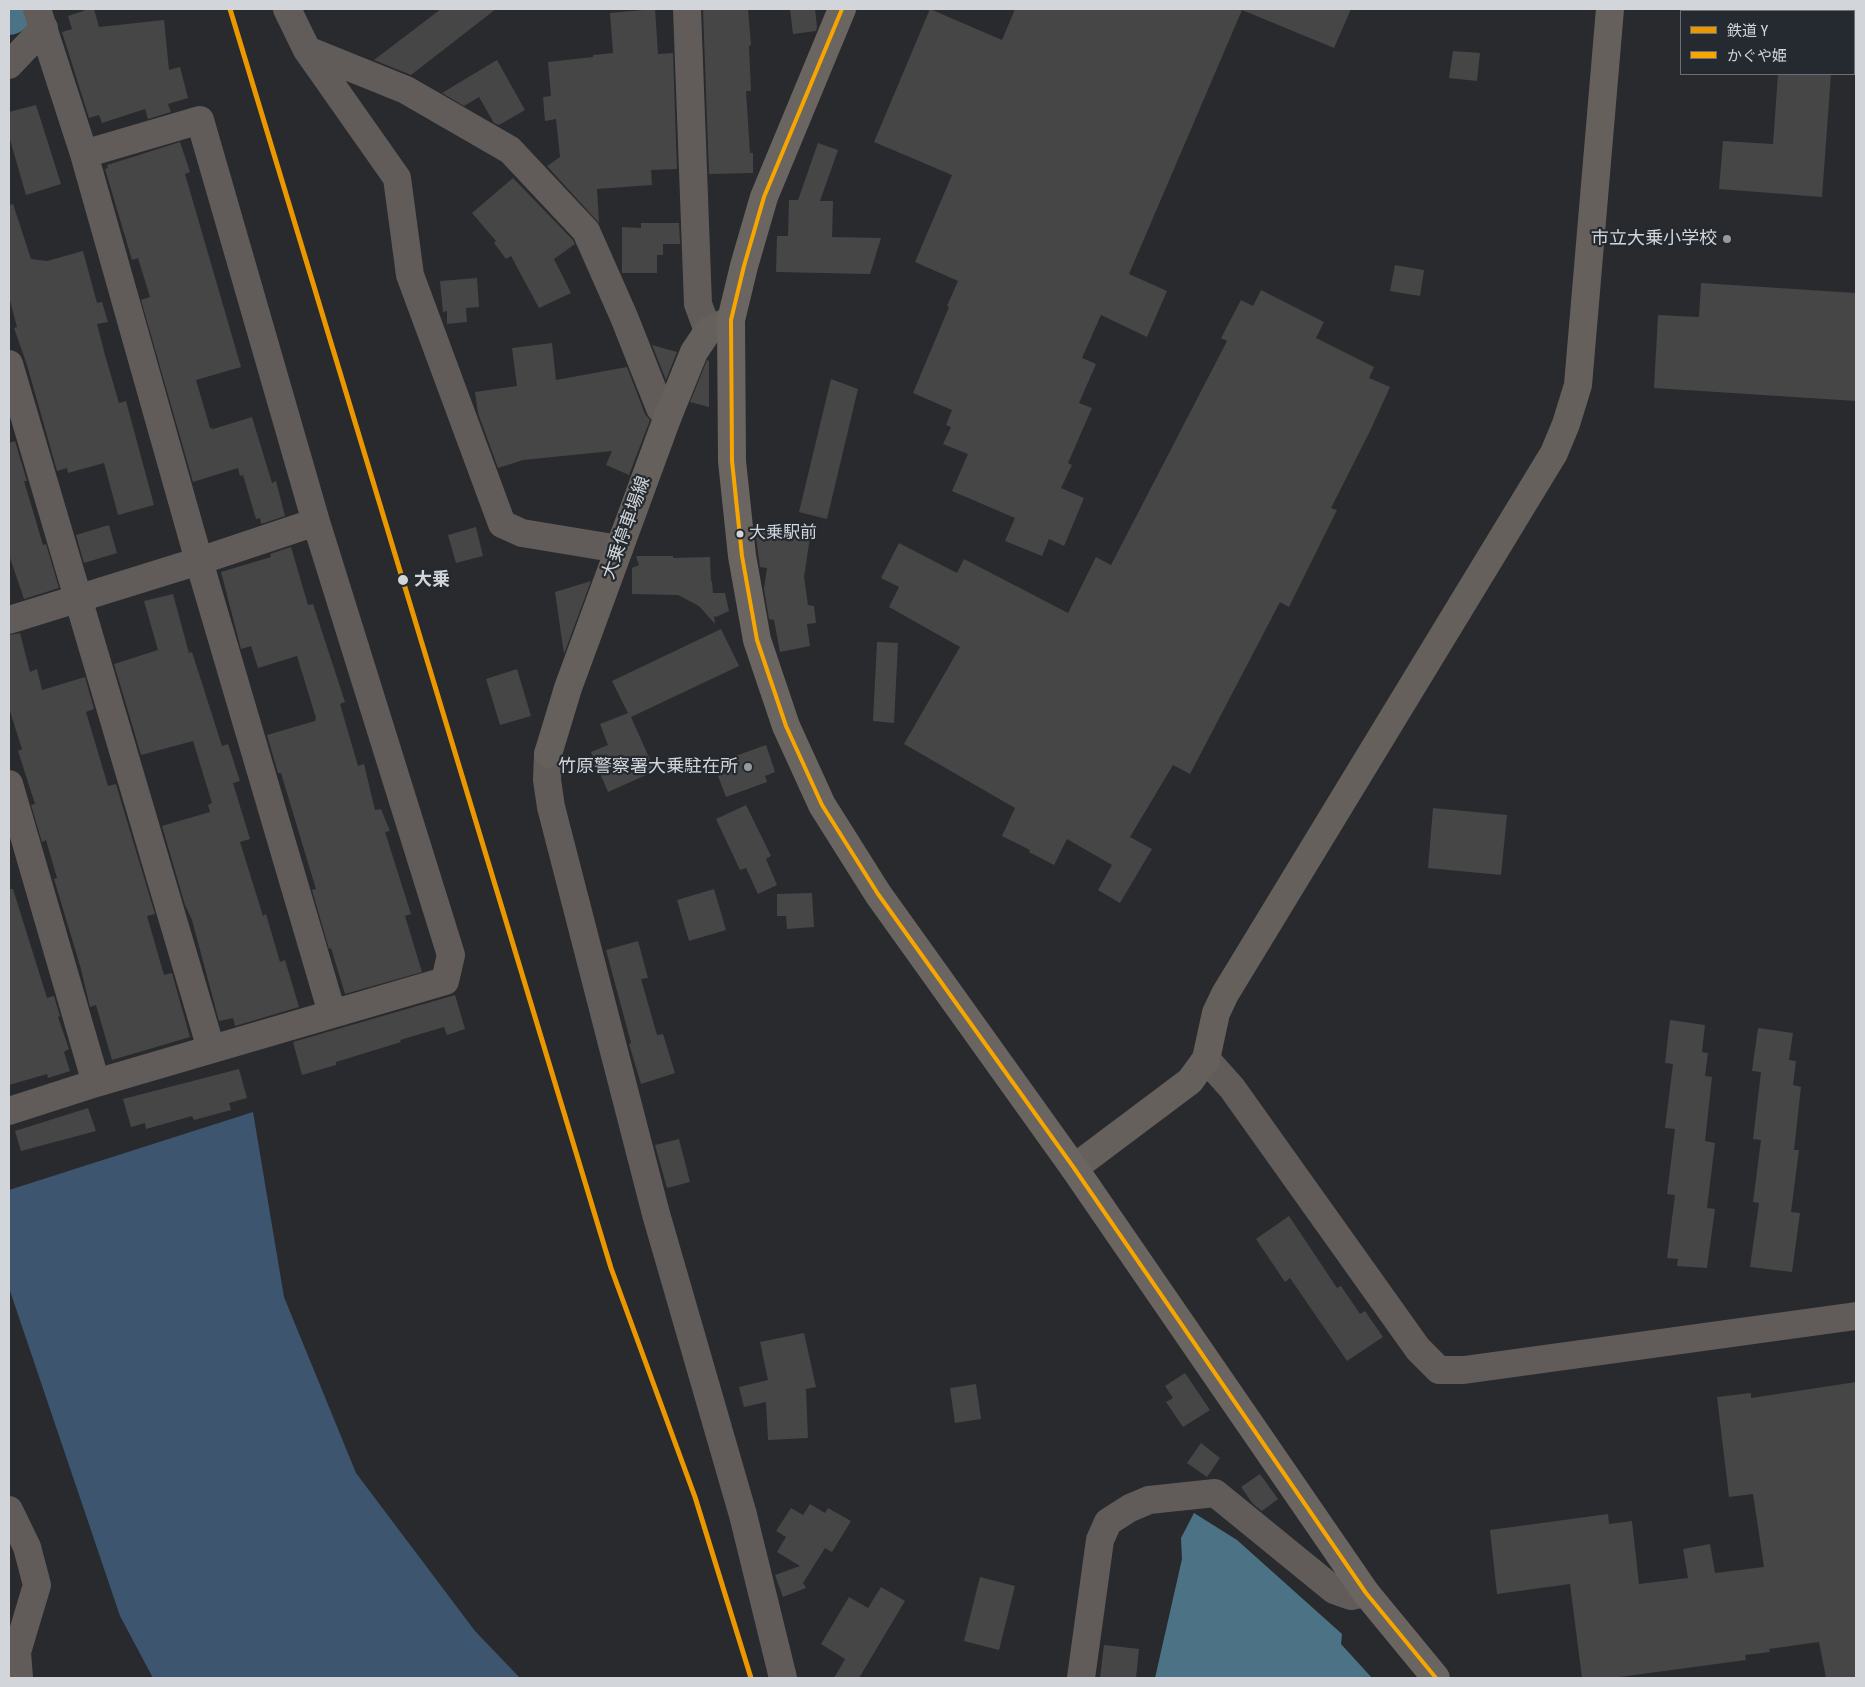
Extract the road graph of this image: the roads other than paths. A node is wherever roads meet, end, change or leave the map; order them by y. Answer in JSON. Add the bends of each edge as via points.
{"nodes":[{"id":1,"x":287,"y":9,"type":"edge"},
{"id":2,"x":687,"y":9,"type":"edge"},
{"id":3,"x":842,"y":9,"type":"edge"},
{"id":4,"x":1610,"y":9,"type":"edge"},
{"id":5,"x":40,"y":16,"type":"edge"},
{"id":6,"x":307,"y":50,"type":"junction"},
{"id":7,"x":9,"y":65,"type":"edge"},
{"id":8,"x":84,"y":154,"type":"junction"},
{"id":9,"x":720,"y":325,"type":"junction"},
{"id":10,"x":9,"y":364,"type":"edge"},
{"id":11,"x":668,"y":416,"type":"junction"},
{"id":12,"x":316,"y":522,"type":"junction"},
{"id":13,"x":619,"y":549,"type":"junction"},
{"id":14,"x":199,"y":561,"type":"junction"},
{"id":15,"x":78,"y":598,"type":"junction"},
{"id":16,"x":9,"y":620,"type":"edge"},
{"id":17,"x":9,"y":784,"type":"edge"},
{"id":18,"x":332,"y":1013,"type":"junction"},
{"id":19,"x":212,"y":1048,"type":"junction"},
{"id":20,"x":1206,"y":1059,"type":"junction"},
{"id":21,"x":96,"y":1083,"type":"junction"},
{"id":22,"x":9,"y":1111,"type":"edge"},
{"id":23,"x":1074,"y":1168,"type":"junction"},
{"id":24,"x":1856,"y":1316,"type":"edge"},
{"id":25,"x":9,"y":1510,"type":"edge"},
{"id":26,"x":1366,"y":1593,"type":"junction"},
{"id":27,"x":19,"y":1678,"type":"edge"},
{"id":28,"x":783,"y":1678,"type":"edge"},
{"id":29,"x":1081,"y":1678,"type":"edge"},
{"id":30,"x":1436,"y":1678,"type":"edge"}],
"edges":[{"from":1,"to":6,"type":"street"},
{"from":2,"to":9,"type":"street","via":[[698,304]]},
{"from":3,"to":9,"type":"highway","via":[[764,197],[744,266]]},
{"from":4,"to":20,"type":"street","via":[[1578,385],[1566,424],[1554,453],[1225,994],[1216,1012]]},
{"from":5,"to":7,"type":"street"},
{"from":5,"to":8,"type":"street"},
{"from":6,"to":11,"type":"street","via":[[406,90],[510,150],[586,231],[660,408]]},
{"from":6,"to":13,"type":"street","via":[[397,178],[410,275],[502,524],[522,533]]},
{"from":8,"to":12,"type":"street","via":[[200,120]]},
{"from":8,"to":14,"type":"street"},
{"from":9,"to":11,"type":"street","name":"大乗停車場線","via":[[694,352]]},
{"from":9,"to":23,"type":"highway","via":[[742,556],[758,640],[786,726],[822,805],[878,894]]},
{"from":10,"to":15,"type":"street"},
{"from":11,"to":13,"type":"street","name":"大乗停車場線"},
{"from":12,"to":14,"type":"street"},
{"from":12,"to":18,"type":"street","via":[[451,956],[445,981]]},
{"from":13,"to":28,"type":"street","name":"大乗停車場線","via":[[568,688],[548,754],[547,780],[551,807],[653,1204],[743,1515]]},
{"from":14,"to":15,"type":"street"},
{"from":14,"to":18,"type":"street"},
{"from":15,"to":16,"type":"street"},
{"from":15,"to":19,"type":"street"},
{"from":17,"to":21,"type":"street"},
{"from":18,"to":19,"type":"street"},
{"from":19,"to":21,"type":"street"},
{"from":20,"to":23,"type":"street","via":[[1190,1080]]},
{"from":20,"to":24,"type":"street","via":[[1232,1088],[1418,1349],[1439,1370],[1464,1370]]},
{"from":21,"to":22,"type":"street"},
{"from":23,"to":26,"type":"highway"},
{"from":25,"to":27,"type":"street","via":[[27,1547],[38,1585],[17,1652]]},
{"from":26,"to":29,"type":"street","via":[[1351,1596],[1334,1590],[1215,1493],[1149,1500],[1108,1522],[1100,1540]]},
{"from":26,"to":30,"type":"highway"}]}
